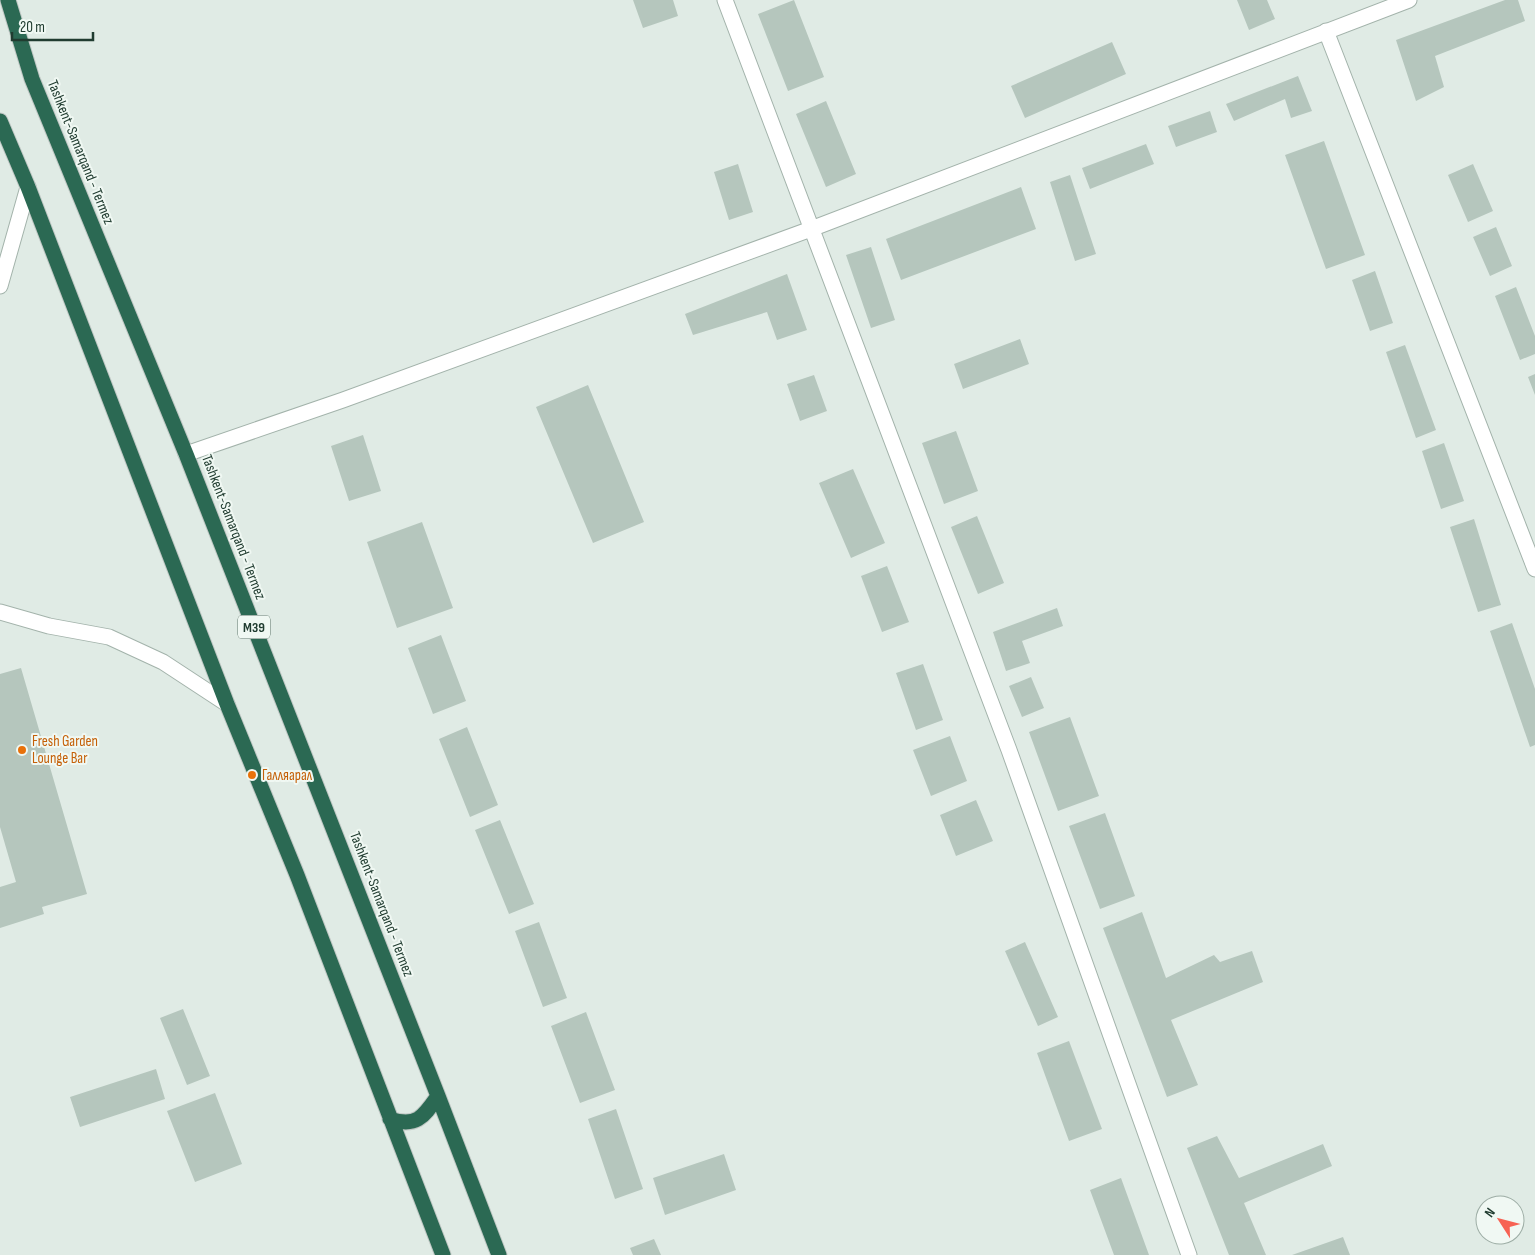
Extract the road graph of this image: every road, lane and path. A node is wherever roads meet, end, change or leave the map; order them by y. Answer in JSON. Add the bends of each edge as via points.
{"nodes":[{"id":1,"x":8,"y":0,"type":"edge"},
{"id":2,"x":725,"y":0,"type":"edge"},
{"id":3,"x":1409,"y":0,"type":"edge"},
{"id":4,"x":1326,"y":31,"type":"junction"},
{"id":5,"x":0,"y":121,"type":"edge"},
{"id":6,"x":28,"y":187,"type":"junction"},
{"id":7,"x":811,"y":229,"type":"junction"},
{"id":8,"x":0,"y":286,"type":"edge"},
{"id":9,"x":186,"y":454,"type":"junction"},
{"id":10,"x":1535,"y":569,"type":"edge"},
{"id":11,"x":0,"y":612,"type":"edge"},
{"id":12,"x":227,"y":704,"type":"junction"},
{"id":13,"x":438,"y":1096,"type":"junction"},
{"id":14,"x":390,"y":1119,"type":"junction"},
{"id":15,"x":443,"y":1255,"type":"edge"},
{"id":16,"x":499,"y":1255,"type":"edge"},
{"id":17,"x":1189,"y":1255,"type":"edge"}],
"edges":[{"from":1,"to":9,"type":"highway","name":"Tashkent-Samarqand - Termez","number":"M39","via":[[32,80]]},
{"from":2,"to":7,"type":"street"},
{"from":3,"to":4,"type":"street"},
{"from":4,"to":7,"type":"street"},
{"from":4,"to":10,"type":"street"},
{"from":5,"to":6,"type":"highway"},
{"from":6,"to":8,"type":"street"},
{"from":6,"to":12,"type":"highway"},
{"from":7,"to":9,"type":"street"},
{"from":7,"to":17,"type":"street","via":[[1009,750]]},
{"from":9,"to":13,"type":"highway","name":"Tashkent-Samarqand - Termez","number":"M39"},
{"from":11,"to":12,"type":"street","via":[[49,626],[109,637],[163,662]]},
{"from":12,"to":14,"type":"highway","via":[[297,875]]},
{"from":13,"to":14,"type":"highway","via":[[424,1115],[414,1122],[401,1123]]},
{"from":13,"to":16,"type":"highway","name":"Tashkent-Samarqand - Termez","number":"M39"},
{"from":14,"to":15,"type":"highway"}]}
